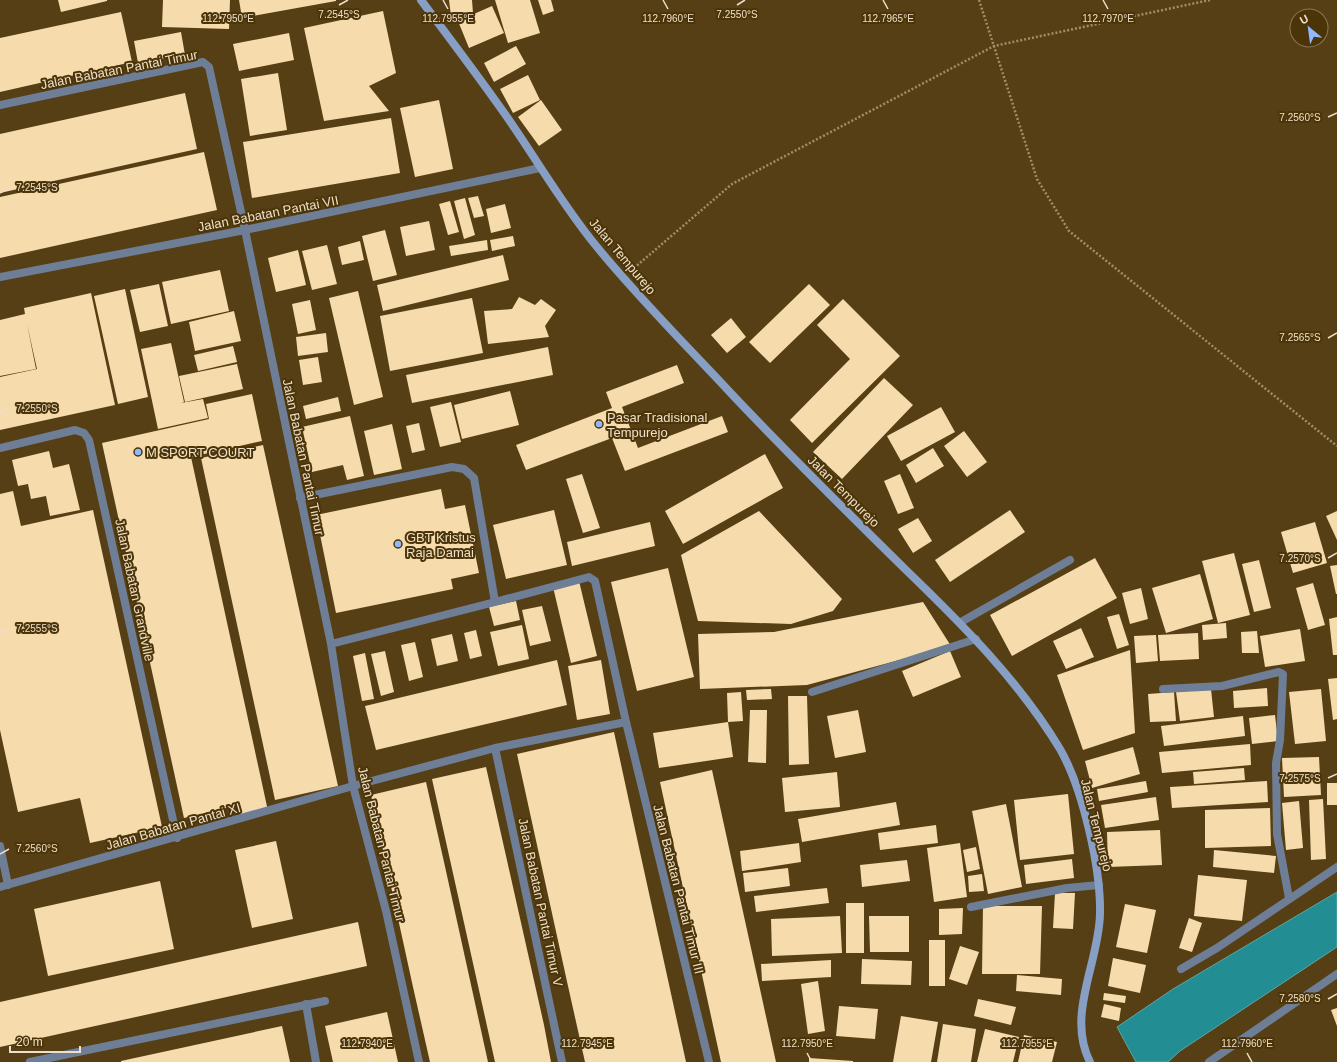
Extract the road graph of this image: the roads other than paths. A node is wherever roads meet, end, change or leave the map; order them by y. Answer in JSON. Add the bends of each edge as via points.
{"nodes":[{"id":1,"x":421,"y":0,"type":"edge"},
{"id":2,"x":0,"y":105,"type":"edge"},
{"id":3,"x":540,"y":168,"type":"junction"},
{"id":4,"x":246,"y":230,"type":"junction"},
{"id":5,"x":0,"y":277,"type":"edge"},
{"id":6,"x":0,"y":448,"type":"edge"},
{"id":7,"x":300,"y":498,"type":"junction"},
{"id":8,"x":1070,"y":560,"type":"dead end"},
{"id":9,"x":495,"y":602,"type":"junction"},
{"id":10,"x":961,"y":622,"type":"junction"},
{"id":11,"x":976,"y":639,"type":"junction"},
{"id":12,"x":331,"y":644,"type":"junction"},
{"id":13,"x":1163,"y":689,"type":"dead end"},
{"id":14,"x":812,"y":692,"type":"dead end"},
{"id":15,"x":626,"y":722,"type":"junction"},
{"id":16,"x":495,"y":748,"type":"junction"},
{"id":17,"x":353,"y":786,"type":"junction"},
{"id":18,"x":177,"y":838,"type":"junction"},
{"id":19,"x":0,"y":846,"type":"edge"},
{"id":20,"x":1337,"y":867,"type":"edge"},
{"id":21,"x":1099,"y":885,"type":"junction"},
{"id":22,"x":4,"y":886,"type":"edge"},
{"id":23,"x":1290,"y":898,"type":"junction"},
{"id":24,"x":971,"y":907,"type":"dead end"},
{"id":25,"x":1181,"y":969,"type":"dead end"},
{"id":26,"x":1337,"y":974,"type":"edge"},
{"id":27,"x":325,"y":1001,"type":"dead end"},
{"id":28,"x":306,"y":1004,"type":"junction"},
{"id":29,"x":30,"y":1062,"type":"edge"},
{"id":30,"x":316,"y":1062,"type":"edge"},
{"id":31,"x":419,"y":1062,"type":"edge"},
{"id":32,"x":562,"y":1062,"type":"edge"},
{"id":33,"x":709,"y":1062,"type":"edge"},
{"id":34,"x":1090,"y":1062,"type":"edge"},
{"id":35,"x":1209,"y":1062,"type":"edge"}],
"edges":[{"from":1,"to":3,"type":"main road","name":"Jalan Tempurejo","via":[[508,118]]},
{"from":2,"to":4,"type":"street","name":"Jalan Babatan Pantai Timur","via":[[206,63]]},
{"from":3,"to":4,"type":"street","name":"Jalan Babatan Pantai VII"},
{"from":3,"to":10,"type":"main road","name":"Jalan Tempurejo","via":[[595,245],[623,277],[759,423]]},
{"from":4,"to":5,"type":"street","name":"Jalan Babatan Pantai VII"},
{"from":4,"to":7,"type":"street","name":"Jalan Babatan Pantai Timur"},
{"from":6,"to":18,"type":"street","name":"Jalan Babatan Grandville","via":[[75,430],[84,433],[90,440]]},
{"from":7,"to":9,"type":"street","via":[[452,467],[464,469],[474,478]]},
{"from":7,"to":12,"type":"street","name":"Jalan Babatan Pantai Timur"},
{"from":8,"to":10,"type":"street"},
{"from":9,"to":12,"type":"street","name":"Jalan Babatan Pantai Timur III"},
{"from":9,"to":15,"type":"street","name":"Jalan Babatan Pantai Timur III","via":[[588,577],[595,581]]},
{"from":10,"to":11,"type":"main road","name":"Jalan Tempurejo"},
{"from":11,"to":14,"type":"street"},
{"from":11,"to":21,"type":"main road","name":"Jalan Tempurejo","via":[[1032,709],[1060,751],[1081,802]]},
{"from":12,"to":17,"type":"street","name":"Jalan Babatan Pantai Timur"},
{"from":13,"to":23,"type":"street","via":[[1222,686],[1278,672],[1283,674],[1280,740],[1276,763],[1277,834]]},
{"from":15,"to":16,"type":"street","name":"Jalan Babatan Pantai XI"},
{"from":15,"to":33,"type":"street","name":"Jalan Babatan Pantai Timur III"},
{"from":16,"to":17,"type":"street","name":"Jalan Babatan Pantai XI"},
{"from":16,"to":32,"type":"street","name":"Jalan Babatan Pantai Timur V"},
{"from":17,"to":18,"type":"street","name":"Jalan Babatan Pantai XI"},
{"from":17,"to":31,"type":"street","name":"Jalan Babatan Pantai Timur","via":[[386,911]]},
{"from":18,"to":22,"type":"street","name":"Jalan Babatan Pantai XI"},
{"from":19,"to":22,"type":"street"},
{"from":20,"to":23,"type":"street"},
{"from":21,"to":24,"type":"street","via":[[1067,888]]},
{"from":21,"to":34,"type":"main road","name":"Jalan Tempurejo","via":[[1100,917],[1080,1034]]},
{"from":23,"to":25,"type":"street","via":[[1217,948]]},
{"from":26,"to":35,"type":"street"},
{"from":27,"to":28,"type":"street"},
{"from":28,"to":29,"type":"street"},
{"from":28,"to":30,"type":"street"}]}
